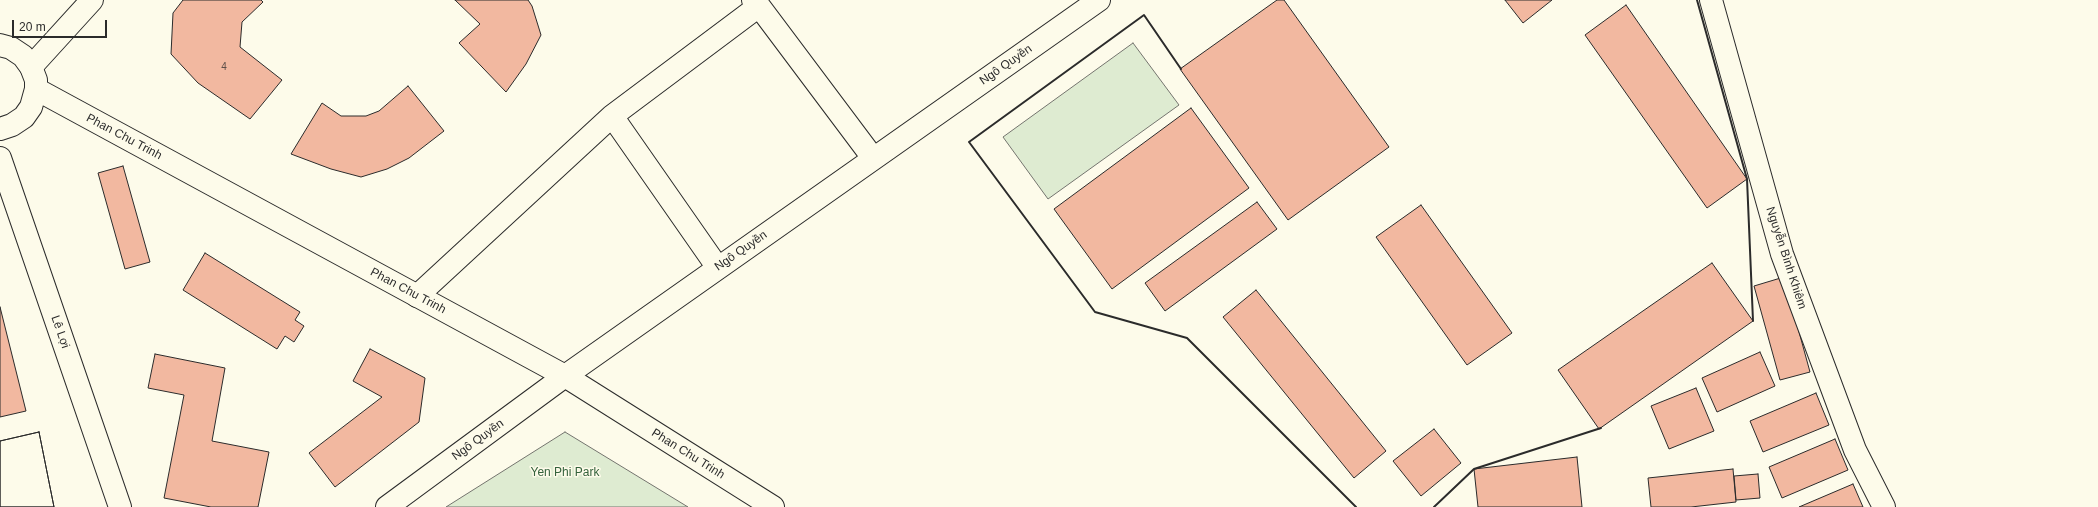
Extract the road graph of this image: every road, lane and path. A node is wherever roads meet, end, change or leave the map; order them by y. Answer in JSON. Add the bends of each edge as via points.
{"nodes":[{"id":1,"x":92,"y":0,"type":"edge"},
{"id":2,"x":1099,"y":0,"type":"edge"},
{"id":3,"x":1711,"y":0,"type":"edge"},
{"id":4,"x":756,"y":3,"type":"edge"},
{"id":5,"x":0,"y":45,"type":"edge"},
{"id":6,"x":31,"y":67,"type":"junction"},
{"id":7,"x":36,"y":89,"type":"junction"},
{"id":8,"x":612,"y":116,"type":"junction"},
{"id":9,"x":0,"y":129,"type":"edge"},
{"id":10,"x":0,"y":158,"type":"edge"},
{"id":11,"x":873,"y":158,"type":"junction"},
{"id":12,"x":718,"y":268,"type":"junction"},
{"id":13,"x":417,"y":296,"type":"junction"},
{"id":14,"x":564,"y":376,"type":"junction"},
{"id":15,"x":120,"y":507,"type":"edge"},
{"id":16,"x":387,"y":507,"type":"edge"},
{"id":17,"x":773,"y":507,"type":"edge"},
{"id":18,"x":1884,"y":507,"type":"edge"}],
"edges":[{"from":1,"to":6,"type":"street"},
{"from":2,"to":11,"type":"street","name":"Ngô Quyền"},
{"from":3,"to":18,"type":"street","name":"Nguyễn Bình Khiêm","via":[[1782,254],[1855,450]]},
{"from":4,"to":8,"type":"street"},
{"from":4,"to":11,"type":"street"},
{"from":5,"to":6,"type":"street","via":[[11,48]]},
{"from":6,"to":7,"type":"street"},
{"from":7,"to":9,"type":"street","via":[[32,106],[24,117]]},
{"from":7,"to":13,"type":"street","name":"Phan Chu Trinh"},
{"from":8,"to":12,"type":"street"},
{"from":8,"to":13,"type":"street"},
{"from":10,"to":15,"type":"street","name":"Lê Lợi"},
{"from":11,"to":12,"type":"street","name":"Ngô Quyền"},
{"from":12,"to":14,"type":"street","name":"Ngô Quyền"},
{"from":13,"to":14,"type":"street","name":"Phan Chu Trinh"},
{"from":14,"to":16,"type":"street","name":"Ngô Quyền"},
{"from":14,"to":17,"type":"street","name":"Phan Chu Trinh"}]}
